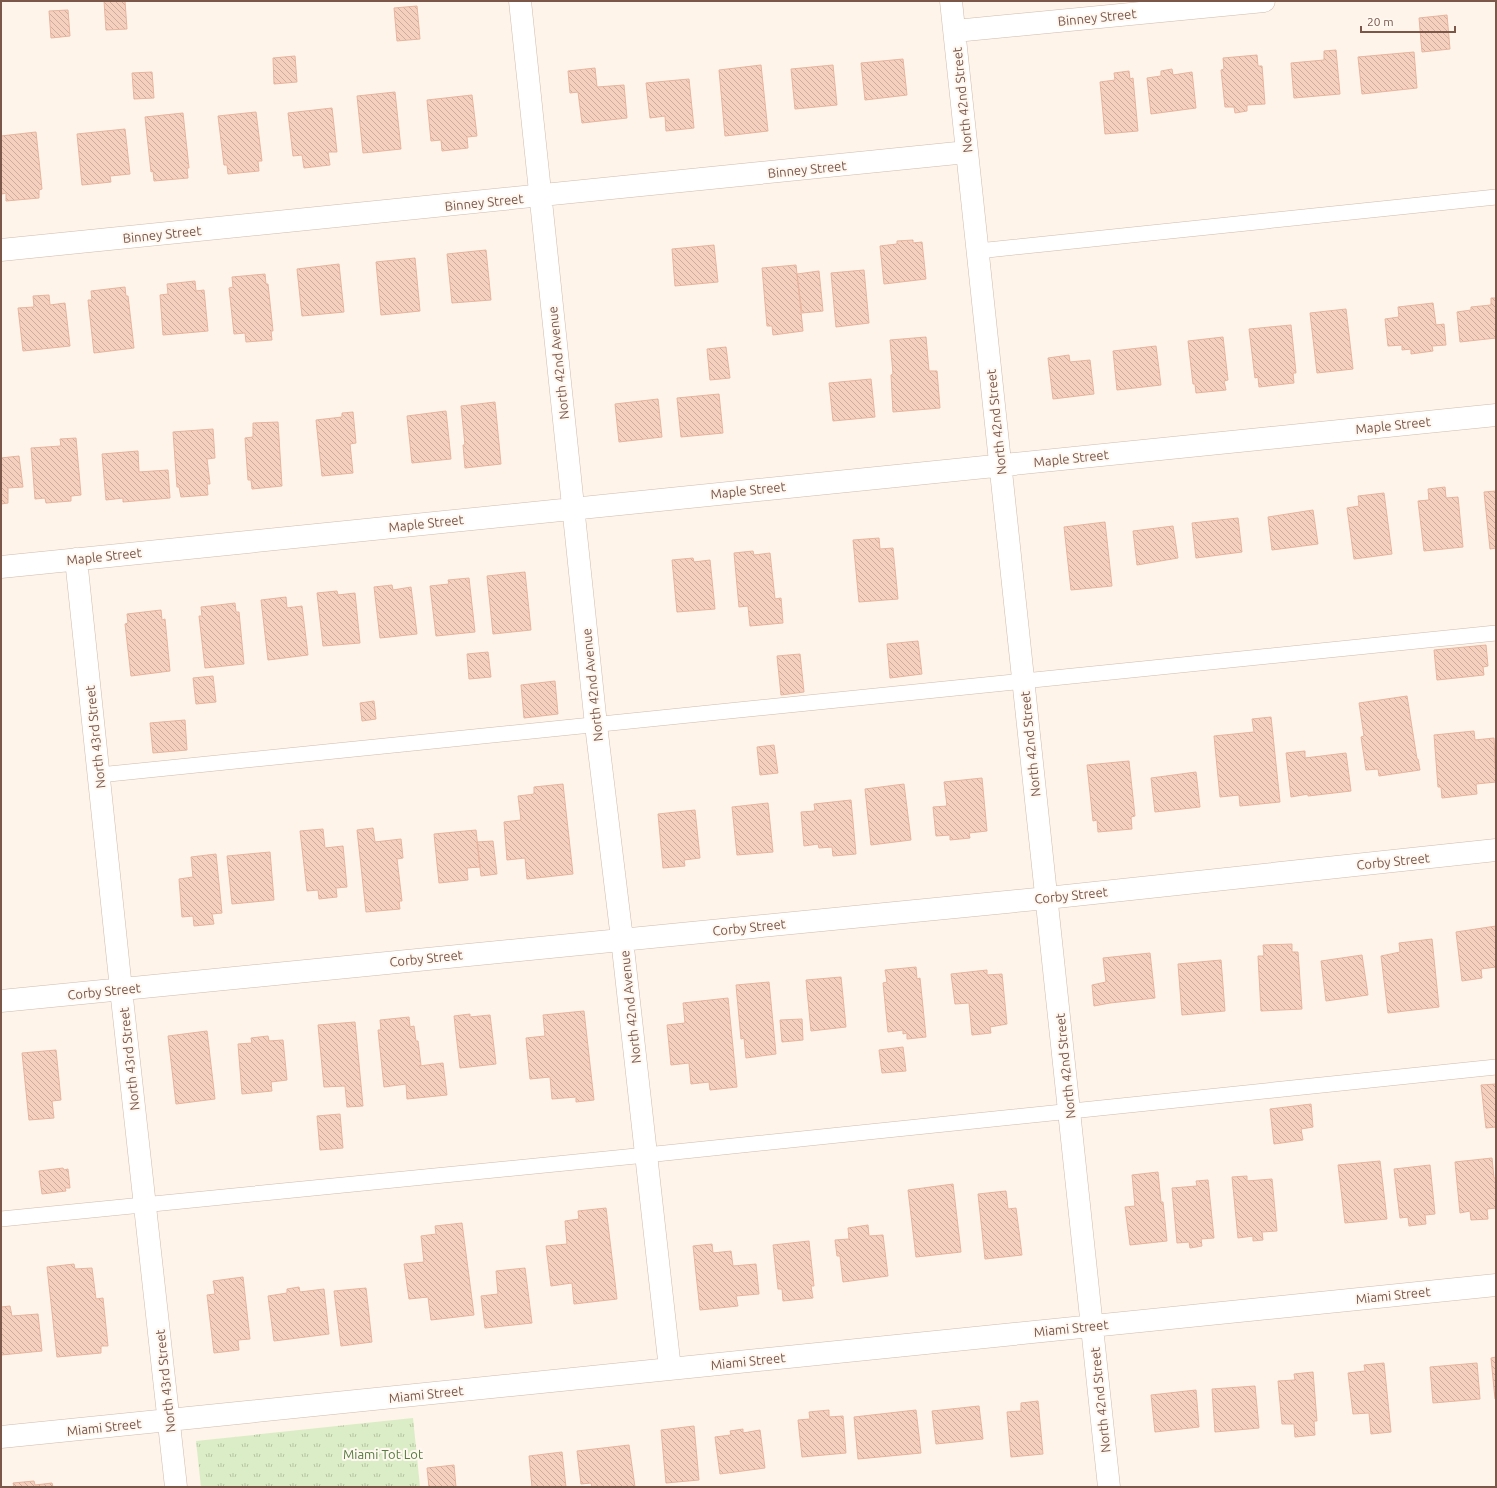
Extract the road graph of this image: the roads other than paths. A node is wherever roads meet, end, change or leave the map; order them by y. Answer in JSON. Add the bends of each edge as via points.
{"nodes":[{"id":1,"x":520,"y":1,"type":"edge"},
{"id":2,"x":952,"y":1,"type":"edge"},
{"id":3,"x":1264,"y":1,"type":"edge"},
{"id":4,"x":955,"y":31,"type":"junction"},
{"id":5,"x":968,"y":152,"type":"junction"},
{"id":6,"x":540,"y":196,"type":"junction"},
{"id":7,"x":1496,"y":197,"type":"edge"},
{"id":8,"x":1,"y":250,"type":"edge"},
{"id":9,"x":978,"y":250,"type":"junction"},
{"id":10,"x":1496,"y":415,"type":"edge"},
{"id":11,"x":1000,"y":466,"type":"junction"},
{"id":12,"x":574,"y":508,"type":"junction"},
{"id":13,"x":76,"y":559,"type":"junction"},
{"id":14,"x":1,"y":567,"type":"edge"},
{"id":15,"x":1496,"y":633,"type":"edge"},
{"id":16,"x":1024,"y":682,"type":"junction"},
{"id":17,"x":596,"y":725,"type":"junction"},
{"id":18,"x":99,"y":775,"type":"junction"},
{"id":19,"x":1496,"y":850,"type":"edge"},
{"id":20,"x":1047,"y":898,"type":"junction"},
{"id":21,"x":622,"y":939,"type":"junction"},
{"id":22,"x":121,"y":989,"type":"junction"},
{"id":23,"x":1,"y":1001,"type":"edge"},
{"id":24,"x":1496,"y":1067,"type":"edge"},
{"id":25,"x":1070,"y":1111,"type":"junction"},
{"id":26,"x":646,"y":1155,"type":"junction"},
{"id":27,"x":145,"y":1205,"type":"junction"},
{"id":28,"x":1,"y":1219,"type":"edge"},
{"id":29,"x":1496,"y":1285,"type":"edge"},
{"id":30,"x":1092,"y":1326,"type":"junction"},
{"id":31,"x":670,"y":1368,"type":"junction"},
{"id":32,"x":169,"y":1420,"type":"junction"},
{"id":33,"x":1,"y":1437,"type":"edge"},
{"id":34,"x":176,"y":1487,"type":"edge"},
{"id":35,"x":1109,"y":1487,"type":"edge"}],
"edges":[{"from":1,"to":6,"type":"street","name":"North 42nd Avenue"},
{"from":2,"to":4,"type":"street","name":"North 42nd Street"},
{"from":3,"to":4,"type":"street","name":"Binney Street"},
{"from":4,"to":5,"type":"street","name":"North 42nd Street"},
{"from":5,"to":6,"type":"street","name":"Binney Street"},
{"from":5,"to":9,"type":"street","name":"North 42nd Street"},
{"from":6,"to":8,"type":"street","name":"Binney Street"},
{"from":6,"to":12,"type":"street","name":"North 42nd Avenue"},
{"from":7,"to":9,"type":"lane"},
{"from":9,"to":11,"type":"street","name":"North 42nd Street"},
{"from":10,"to":11,"type":"street","name":"Maple Street"},
{"from":11,"to":12,"type":"street","name":"Maple Street"},
{"from":11,"to":16,"type":"street","name":"North 42nd Street"},
{"from":12,"to":13,"type":"street","name":"Maple Street"},
{"from":12,"to":17,"type":"street","name":"North 42nd Avenue"},
{"from":13,"to":14,"type":"street","name":"Maple Street"},
{"from":13,"to":18,"type":"street","name":"North 43rd Street"},
{"from":15,"to":16,"type":"lane"},
{"from":16,"to":17,"type":"lane"},
{"from":16,"to":20,"type":"street","name":"North 42nd Street"},
{"from":17,"to":18,"type":"lane"},
{"from":17,"to":21,"type":"street","name":"North 42nd Avenue"},
{"from":18,"to":22,"type":"street","name":"North 43rd Street"},
{"from":19,"to":20,"type":"street","name":"Corby Street"},
{"from":20,"to":21,"type":"street","name":"Corby Street"},
{"from":20,"to":25,"type":"street","name":"North 42nd Street"},
{"from":21,"to":22,"type":"street","name":"Corby Street"},
{"from":21,"to":26,"type":"street","name":"North 42nd Avenue"},
{"from":22,"to":23,"type":"street","name":"Corby Street"},
{"from":22,"to":27,"type":"street","name":"North 43rd Street"},
{"from":24,"to":25,"type":"lane"},
{"from":25,"to":26,"type":"lane"},
{"from":25,"to":30,"type":"street","name":"North 42nd Street"},
{"from":26,"to":27,"type":"lane"},
{"from":26,"to":31,"type":"street","name":"North 42nd Avenue"},
{"from":27,"to":28,"type":"lane"},
{"from":27,"to":32,"type":"street","name":"North 43rd Street"},
{"from":29,"to":30,"type":"street","name":"Miami Street"},
{"from":30,"to":31,"type":"street","name":"Miami Street"},
{"from":30,"to":35,"type":"street","name":"North 42nd Street"},
{"from":31,"to":32,"type":"street","name":"Miami Street"},
{"from":32,"to":33,"type":"street","name":"Miami Street"},
{"from":32,"to":34,"type":"street","name":"North 43rd Street"}]}
